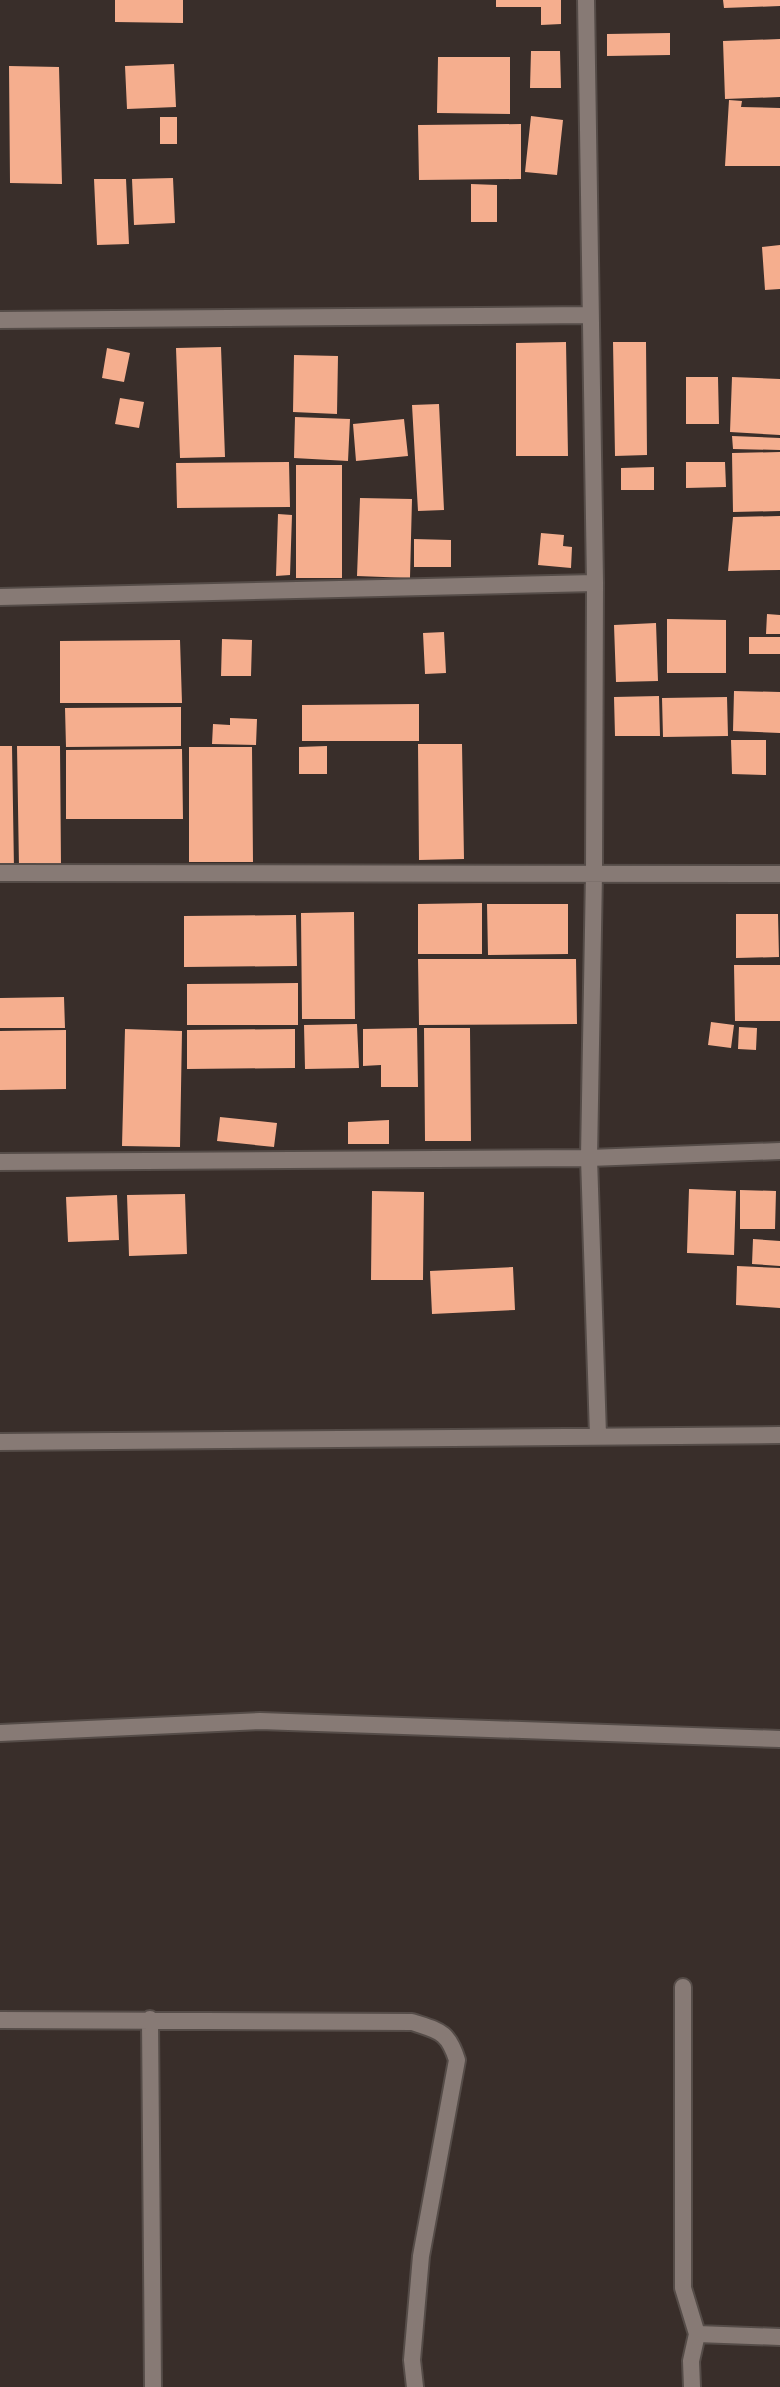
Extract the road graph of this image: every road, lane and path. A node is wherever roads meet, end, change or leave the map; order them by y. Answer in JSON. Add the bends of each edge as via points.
{"nodes":[{"id":1,"x":586,"y":0,"type":"edge"},
{"id":2,"x":589,"y":315,"type":"junction"},
{"id":3,"x":0,"y":320,"type":"edge"},
{"id":4,"x":595,"y":583,"type":"junction"},
{"id":5,"x":0,"y":597,"type":"edge"},
{"id":6,"x":0,"y":873,"type":"edge"},
{"id":7,"x":594,"y":873,"type":"junction"},
{"id":8,"x":780,"y":874,"type":"edge"},
{"id":9,"x":780,"y":1152,"type":"edge"},
{"id":10,"x":589,"y":1158,"type":"junction"},
{"id":11,"x":0,"y":1162,"type":"edge"},
{"id":12,"x":598,"y":1435,"type":"junction"},
{"id":13,"x":780,"y":1435,"type":"edge"},
{"id":14,"x":0,"y":1442,"type":"edge"},
{"id":15,"x":0,"y":1733,"type":"edge"},
{"id":16,"x":780,"y":1739,"type":"edge"},
{"id":17,"x":683,"y":1987,"type":"dead end"},
{"id":18,"x":150,"y":2019,"type":"junction"},
{"id":19,"x":0,"y":2020,"type":"edge"},
{"id":20,"x":697,"y":2334,"type":"junction"},
{"id":21,"x":780,"y":2337,"type":"edge"},
{"id":22,"x":153,"y":2387,"type":"edge"},
{"id":23,"x":415,"y":2387,"type":"edge"},
{"id":24,"x":692,"y":2387,"type":"edge"}],
"edges":[{"from":1,"to":2,"type":"street"},
{"from":2,"to":3,"type":"street"},
{"from":2,"to":4,"type":"street"},
{"from":4,"to":5,"type":"street"},
{"from":4,"to":7,"type":"street"},
{"from":6,"to":7,"type":"street"},
{"from":7,"to":8,"type":"street"},
{"from":7,"to":10,"type":"street"},
{"from":9,"to":10,"type":"street"},
{"from":10,"to":11,"type":"street"},
{"from":10,"to":12,"type":"street"},
{"from":12,"to":13,"type":"street"},
{"from":12,"to":14,"type":"street"},
{"from":15,"to":16,"type":"street","via":[[260,1720]]},
{"from":17,"to":20,"type":"street","via":[[683,2288]]},
{"from":18,"to":19,"type":"street"},
{"from":18,"to":22,"type":"street"},
{"from":18,"to":23,"type":"street","via":[[412,2022],[440,2031],[452,2042],[457,2060],[421,2256],[412,2360]]},
{"from":20,"to":21,"type":"street"},
{"from":20,"to":24,"type":"street","via":[[691,2361]]}]}
